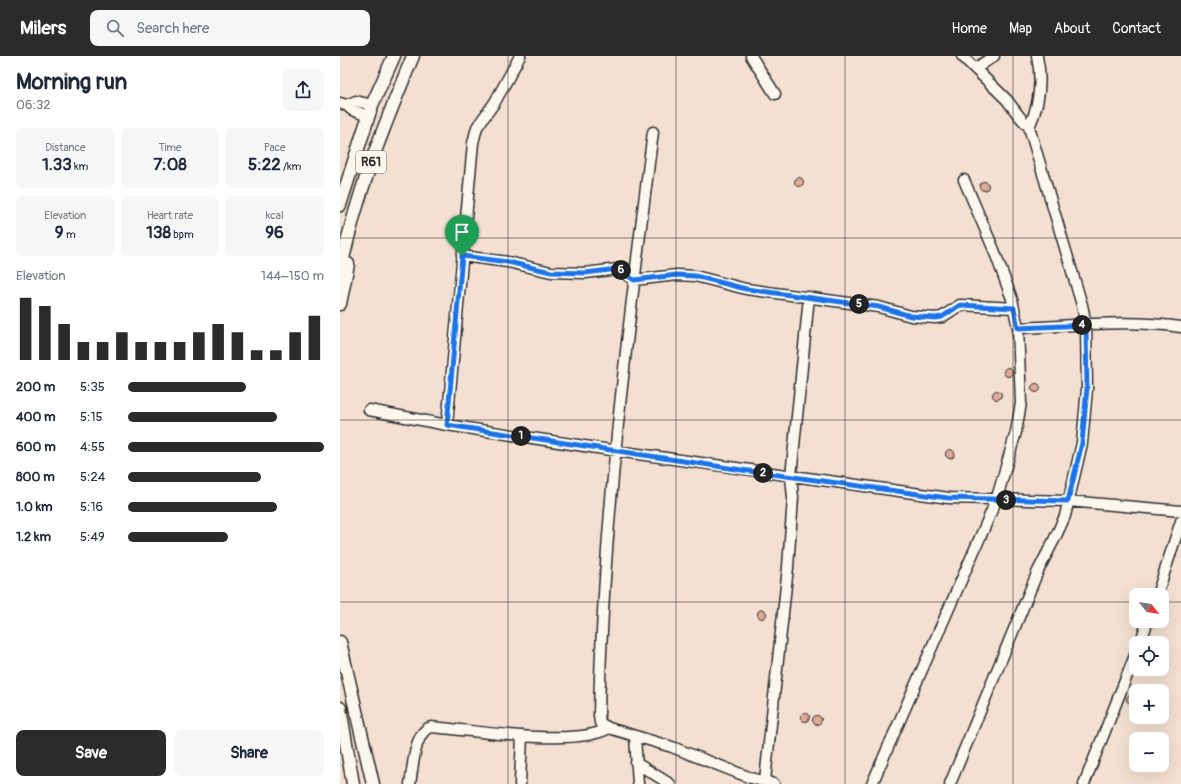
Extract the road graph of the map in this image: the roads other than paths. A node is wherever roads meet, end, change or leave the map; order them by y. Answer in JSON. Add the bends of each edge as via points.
{"nodes":[{"id":1,"x":394,"y":56,"type":"edge"},
{"id":2,"x":413,"y":56,"type":"edge"},
{"id":3,"x":520,"y":56,"type":"edge"},
{"id":4,"x":751,"y":56,"type":"edge"},
{"id":5,"x":962,"y":56,"type":"edge"},
{"id":6,"x":994,"y":56,"type":"edge"},
{"id":7,"x":1037,"y":56,"type":"edge"},
{"id":8,"x":976,"y":69,"type":"junction"},
{"id":9,"x":775,"y":94,"type":"dead end"},
{"id":10,"x":343,"y":104,"type":"edge"},
{"id":11,"x":370,"y":111,"type":"junction"},
{"id":12,"x":1030,"y":127,"type":"junction"},
{"id":13,"x":653,"y":132,"type":"dead end"},
{"id":14,"x":381,"y":133,"type":"junction"},
{"id":15,"x":964,"y":180,"type":"dead end"},
{"id":16,"x":340,"y":205,"type":"edge"},
{"id":17,"x":462,"y":256,"type":"junction"},
{"id":18,"x":340,"y":273,"type":"edge"},
{"id":19,"x":634,"y":280,"type":"junction"},
{"id":20,"x":809,"y":297,"type":"junction"},
{"id":21,"x":340,"y":304,"type":"edge"},
{"id":22,"x":1014,"y":308,"type":"junction"},
{"id":23,"x":1086,"y":325,"type":"junction"},
{"id":24,"x":1181,"y":327,"type":"edge"},
{"id":25,"x":1018,"y":328,"type":"junction"},
{"id":26,"x":369,"y":410,"type":"dead end"},
{"id":27,"x":447,"y":425,"type":"junction"},
{"id":28,"x":617,"y":451,"type":"junction"},
{"id":29,"x":791,"y":476,"type":"junction"},
{"id":30,"x":996,"y":501,"type":"junction"},
{"id":31,"x":1068,"y":501,"type":"junction"},
{"id":32,"x":1181,"y":511,"type":"edge"},
{"id":33,"x":1181,"y":521,"type":"edge"},
{"id":34,"x":1159,"y":588,"type":"edge"},
{"id":35,"x":340,"y":642,"type":"edge"},
{"id":36,"x":1129,"y":671,"type":"edge"},
{"id":37,"x":340,"y":708,"type":"edge"},
{"id":38,"x":609,"y":728,"type":"junction"},
{"id":39,"x":522,"y":736,"type":"junction"},
{"id":40,"x":635,"y":736,"type":"junction"},
{"id":41,"x":636,"y":763,"type":"junction"},
{"id":42,"x":770,"y":782,"type":"edge"},
{"id":43,"x":353,"y":784,"type":"edge"},
{"id":44,"x":374,"y":784,"type":"edge"},
{"id":45,"x":410,"y":784,"type":"edge"},
{"id":46,"x":520,"y":784,"type":"edge"},
{"id":47,"x":638,"y":784,"type":"edge"},
{"id":48,"x":670,"y":784,"type":"edge"},
{"id":49,"x":872,"y":784,"type":"edge"},
{"id":50,"x":950,"y":784,"type":"edge"},
{"id":51,"x":1084,"y":784,"type":"edge"}],
"edges":[{"from":1,"to":11,"type":"main road","number":"R61"},
{"from":2,"to":14,"type":"main road","number":"R61"},
{"from":3,"to":17,"type":"street","via":[[495,102],[477,127],[473,143]]},
{"from":4,"to":9,"type":"street"},
{"from":5,"to":8,"type":"street"},
{"from":6,"to":8,"type":"street"},
{"from":7,"to":12,"type":"street","via":[[1040,91]]},
{"from":8,"to":12,"type":"street"},
{"from":10,"to":11,"type":"street","via":[[352,110]]},
{"from":11,"to":16,"type":"main road","number":"R61"},
{"from":12,"to":23,"type":"street"},
{"from":13,"to":19,"type":"street"},
{"from":14,"to":18,"type":"main road","number":"R61","via":[[356,209]]},
{"from":14,"to":21,"type":"main road","via":[[355,232]]},
{"from":15,"to":22,"type":"street","via":[[994,250]]},
{"from":17,"to":19,"type":"street","via":[[508,262],[551,272],[585,273],[618,269]]},
{"from":17,"to":27,"type":"street"},
{"from":19,"to":20,"type":"street","via":[[677,275],[695,276],[746,289]]},
{"from":19,"to":28,"type":"street"},
{"from":20,"to":22,"type":"street","via":[[935,318],[942,317],[960,305]]},
{"from":20,"to":29,"type":"street"},
{"from":22,"to":25,"type":"street"},
{"from":23,"to":24,"type":"street","via":[[1121,323]]},
{"from":23,"to":25,"type":"street"},
{"from":23,"to":31,"type":"street","via":[[1087,388],[1082,443]]},
{"from":25,"to":30,"type":"street","via":[[1021,403],[1016,432]]},
{"from":26,"to":27,"type":"street"},
{"from":27,"to":28,"type":"street"},
{"from":28,"to":29,"type":"street"},
{"from":28,"to":38,"type":"street","via":[[604,594],[599,705],[600,723]]},
{"from":29,"to":30,"type":"street","via":[[948,498]]},
{"from":29,"to":42,"type":"street","via":[[793,498]]},
{"from":30,"to":31,"type":"street"},
{"from":30,"to":49,"type":"street"},
{"from":31,"to":32,"type":"street"},
{"from":31,"to":50,"type":"street","via":[[1061,526],[1038,571]]},
{"from":33,"to":34,"type":"street"},
{"from":35,"to":44,"type":"main road"},
{"from":36,"to":51,"type":"street"},
{"from":37,"to":43,"type":"main road"},
{"from":38,"to":39,"type":"street","via":[[584,737]]},
{"from":38,"to":40,"type":"street"},
{"from":39,"to":45,"type":"street","via":[[463,729],[426,728],[419,738]]},
{"from":39,"to":46,"type":"street"},
{"from":40,"to":41,"type":"street"},
{"from":40,"to":42,"type":"street","via":[[672,747],[751,778]]},
{"from":41,"to":47,"type":"street"},
{"from":41,"to":48,"type":"street"}]}
